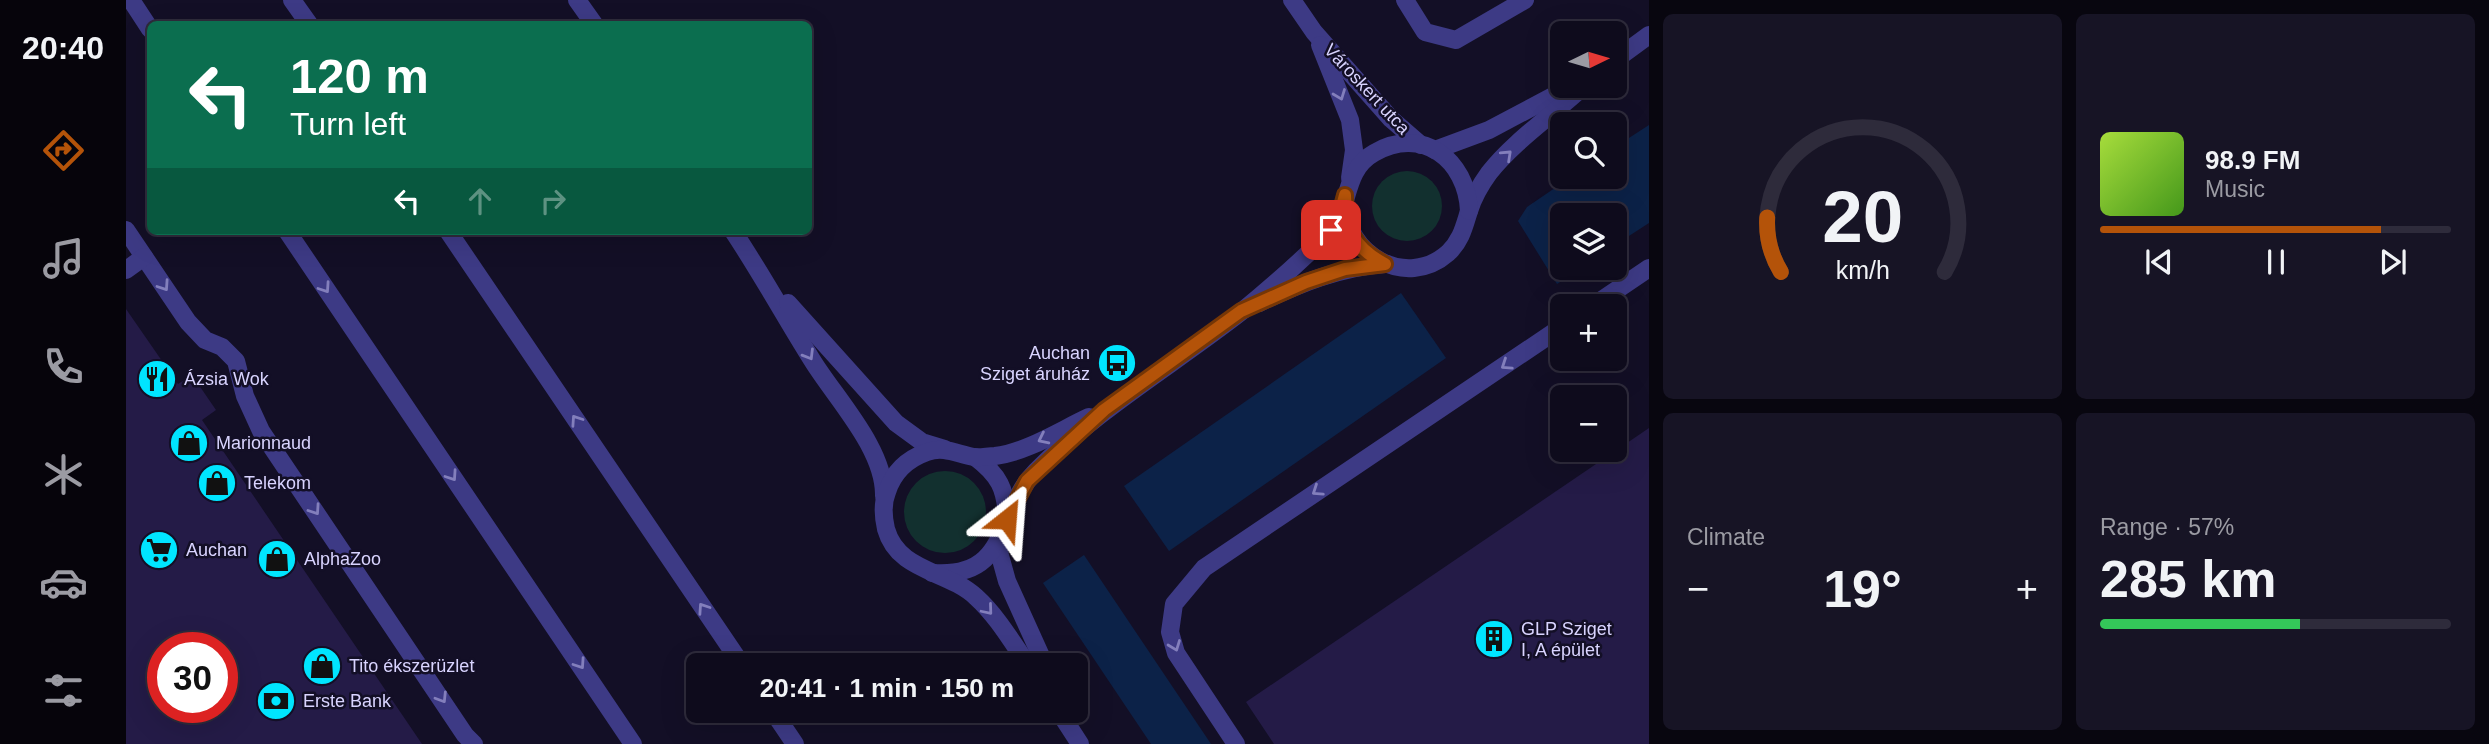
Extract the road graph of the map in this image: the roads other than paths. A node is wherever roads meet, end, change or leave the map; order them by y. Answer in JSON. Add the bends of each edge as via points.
{"nodes":[{"id":1,"x":131,"y":0,"type":"edge"},
{"id":2,"x":292,"y":0,"type":"edge"},
{"id":3,"x":578,"y":0,"type":"edge"},
{"id":4,"x":1292,"y":0,"type":"edge"},
{"id":5,"x":1405,"y":0,"type":"edge"},
{"id":6,"x":1525,"y":0,"type":"edge"},
{"id":7,"x":307,"y":21,"type":"edge"},
{"id":8,"x":592,"y":21,"type":"edge"},
{"id":9,"x":147,"y":24,"type":"edge"},
{"id":10,"x":1314,"y":32,"type":"junction"},
{"id":11,"x":1649,"y":35,"type":"edge"},
{"id":12,"x":1628,"y":50,"type":"edge"},
{"id":13,"x":1550,"y":98,"type":"edge"},
{"id":14,"x":1571,"y":98,"type":"edge"},
{"id":15,"x":1428,"y":147,"type":"junction"},
{"id":16,"x":1347,"y":189,"type":"junction"},
{"id":17,"x":1469,"y":211,"type":"junction"},
{"id":18,"x":126,"y":230,"type":"edge"},
{"id":19,"x":290,"y":235,"type":"edge"},
{"id":20,"x":451,"y":235,"type":"edge"},
{"id":21,"x":736,"y":235,"type":"edge"},
{"id":22,"x":144,"y":257,"type":"junction"},
{"id":23,"x":1385,"y":264,"type":"junction"},
{"id":24,"x":1649,"y":268,"type":"edge"},
{"id":25,"x":126,"y":270,"type":"edge"},
{"id":26,"x":762,"y":275,"type":"junction"},
{"id":27,"x":1611,"y":294,"type":"edge"},
{"id":28,"x":1241,"y":311,"type":"junction"},
{"id":29,"x":1550,"y":335,"type":"edge"},
{"id":30,"x":1104,"y":410,"type":"junction"},
{"id":31,"x":946,"y":449,"type":"junction"},
{"id":32,"x":975,"y":457,"type":"junction"},
{"id":33,"x":884,"y":499,"type":"junction"},
{"id":34,"x":1007,"y":519,"type":"junction"},
{"id":35,"x":998,"y":545,"type":"junction"},
{"id":36,"x":932,"y":573,"type":"junction"},
{"id":37,"x":734,"y":653,"type":"edge"},
{"id":38,"x":1020,"y":653,"type":"edge"},
{"id":39,"x":1040,"y":653,"type":"edge"},
{"id":40,"x":781,"y":723,"type":"edge"},
{"id":41,"x":1067,"y":723,"type":"edge"},
{"id":42,"x":1073,"y":723,"type":"edge"},
{"id":43,"x":474,"y":744,"type":"edge"},
{"id":44,"x":633,"y":744,"type":"edge"},
{"id":45,"x":795,"y":744,"type":"edge"},
{"id":46,"x":1082,"y":744,"type":"edge"},
{"id":47,"x":1236,"y":744,"type":"edge"}],
"edges":[{"from":1,"to":9,"type":"street"},
{"from":2,"to":7,"type":"street"},
{"from":3,"to":8,"type":"street"},
{"from":4,"to":10,"type":"street","name":"Városkert utca"},
{"from":5,"to":6,"type":"street","via":[[1425,32],[1456,40]]},
{"from":10,"to":15,"type":"street","name":"Városkert utca","via":[[1391,119]]},
{"from":10,"to":16,"type":"street","name":"Városkert utca","one_way":true,"via":[[1350,120],[1354,150]]},
{"from":11,"to":12,"type":"street"},
{"from":13,"to":15,"type":"street","via":[[1489,130]]},
{"from":17,"to":14,"type":"street","one_way":true,"via":[[1488,174]]},
{"from":15,"to":16,"type":"street","via":[[1404,143],[1378,150],[1358,167]]},
{"from":15,"to":17,"type":"street","via":[[1457,169],[1465,182]]},
{"from":16,"to":23,"type":"street","via":[[1349,229],[1370,256]]},
{"from":16,"to":28,"type":"street","via":[[1331,230]]},
{"from":17,"to":23,"type":"street","via":[[1458,242],[1447,254],[1417,267]]},
{"from":18,"to":22,"type":"street"},
{"from":19,"to":44,"type":"street","one_way":true},
{"from":37,"to":20,"type":"street","one_way":true},
{"from":21,"to":26,"type":"street"},
{"from":22,"to":25,"type":"street"},
{"from":22,"to":43,"type":"street","one_way":true,"via":[[196,331],[236,361],[261,431]]},
{"from":23,"to":28,"type":"street","via":[[1345,269]]},
{"from":24,"to":27,"type":"street"},
{"from":26,"to":31,"type":"street","via":[[896,423],[922,442]]},
{"from":26,"to":33,"type":"street","one_way":true,"via":[[811,360],[870,446],[884,482]]},
{"from":28,"to":30,"type":"street"},
{"from":29,"to":47,"type":"street","one_way":true,"via":[[1204,568],[1174,604],[1170,632],[1176,653]]},
{"from":30,"to":32,"type":"street","one_way":true,"via":[[1024,448]]},
{"from":30,"to":34,"type":"street","via":[[1027,481]]},
{"from":31,"to":32,"type":"street"},
{"from":31,"to":33,"type":"street","via":[[929,451],[900,468]]},
{"from":32,"to":34,"type":"street","via":[[1000,483]]},
{"from":33,"to":36,"type":"street","via":[[888,537],[899,554]]},
{"from":34,"to":35,"type":"street"},
{"from":35,"to":36,"type":"street","via":[[969,568]]},
{"from":35,"to":39,"type":"street","via":[[1007,581]]},
{"from":36,"to":38,"type":"street","one_way":true,"via":[[979,599]]},
{"from":40,"to":45,"type":"street"},
{"from":41,"to":46,"type":"street"},
{"from":42,"to":46,"type":"street"}]}
